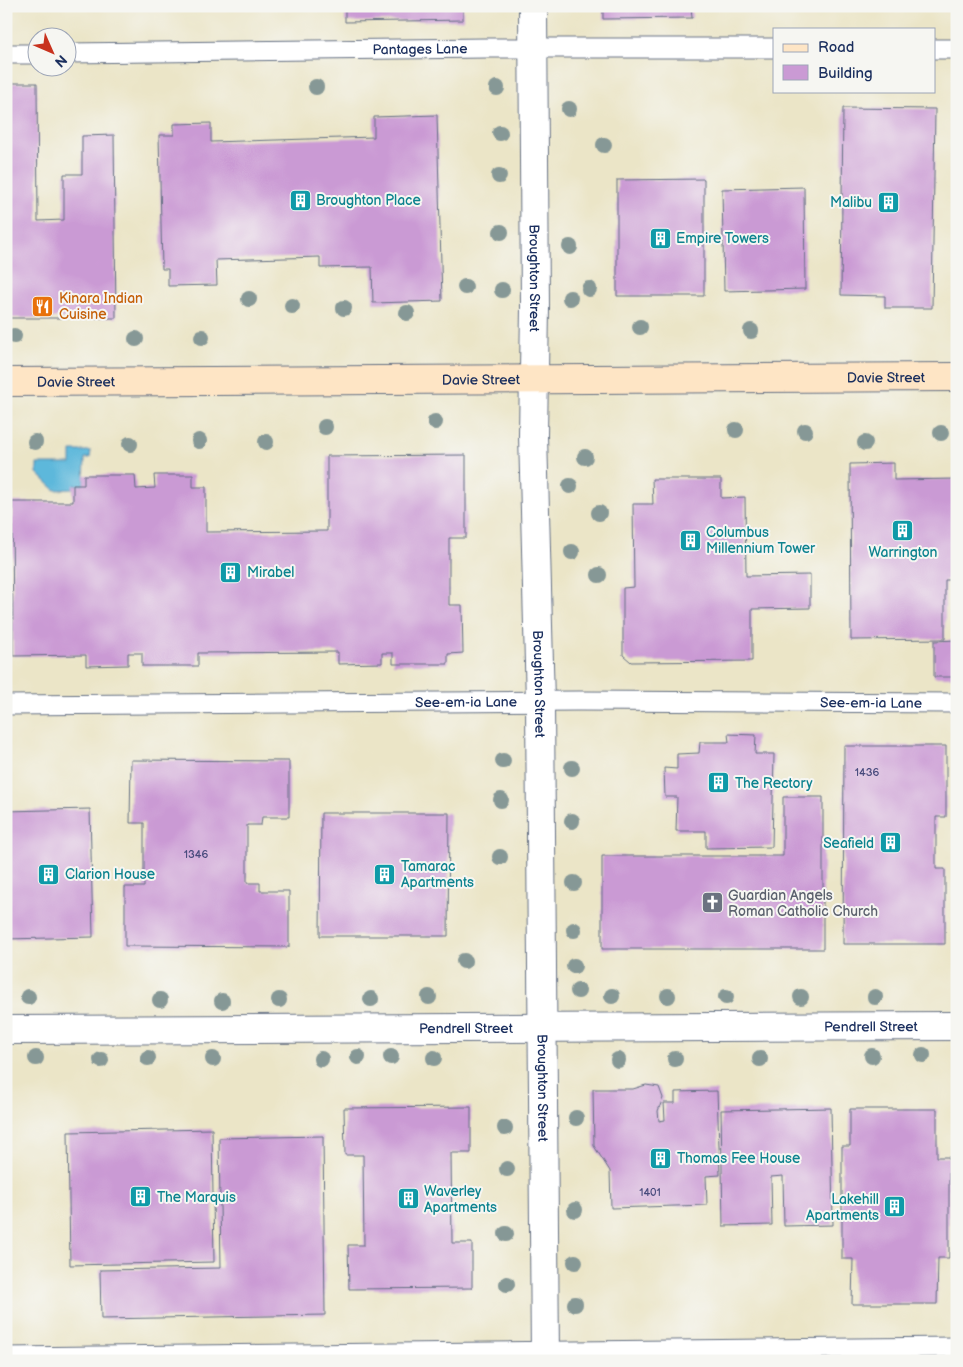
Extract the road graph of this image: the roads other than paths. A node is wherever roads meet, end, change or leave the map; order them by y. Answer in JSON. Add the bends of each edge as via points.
{"nodes":[{"id":1,"x":533,"y":6,"type":"edge"},
{"id":2,"x":533,"y":48,"type":"junction"},
{"id":3,"x":773,"y":48,"type":"edge"},
{"id":4,"x":936,"y":49,"type":"edge"},
{"id":5,"x":957,"y":49,"type":"edge"},
{"id":6,"x":78,"y":53,"type":"edge"},
{"id":7,"x":6,"y":54,"type":"edge"},
{"id":8,"x":28,"y":54,"type":"edge"},
{"id":9,"x":957,"y":377,"type":"edge"},
{"id":10,"x":534,"y":379,"type":"junction"},
{"id":11,"x":6,"y":382,"type":"edge"},
{"id":12,"x":540,"y":702,"type":"junction"},
{"id":13,"x":957,"y":703,"type":"edge"},
{"id":14,"x":6,"y":705,"type":"edge"},
{"id":15,"x":957,"y":1026,"type":"edge"},
{"id":16,"x":543,"y":1028,"type":"junction"},
{"id":17,"x":6,"y":1030,"type":"edge"},
{"id":18,"x":957,"y":1347,"type":"edge"},
{"id":19,"x":545,"y":1356,"type":"edge"},
{"id":20,"x":6,"y":1357,"type":"edge"}],
"edges":[{"from":1,"to":2,"type":"street","name":"Broughton Street"},
{"from":2,"to":3,"type":"lane","name":"Pantages Lane"},
{"from":2,"to":6,"type":"lane","name":"Pantages Lane"},
{"from":2,"to":10,"type":"street","name":"Broughton Street"},
{"from":4,"to":5,"type":"lane"},
{"from":7,"to":8,"type":"lane"},
{"from":9,"to":10,"type":"main road","name":"Davie Street"},
{"from":10,"to":11,"type":"main road","name":"Davie Street"},
{"from":10,"to":12,"type":"street","name":"Broughton Street"},
{"from":12,"to":13,"type":"lane","name":"See-em-ia Lane"},
{"from":12,"to":14,"type":"lane","name":"See-em-ia Lane"},
{"from":12,"to":16,"type":"street","name":"Broughton Street"},
{"from":15,"to":16,"type":"street","name":"Pendrell Street"},
{"from":16,"to":17,"type":"street","name":"Pendrell Street"},
{"from":16,"to":19,"type":"street","name":"Broughton Street"},
{"from":18,"to":19,"type":"lane"},
{"from":19,"to":20,"type":"lane"}]}
